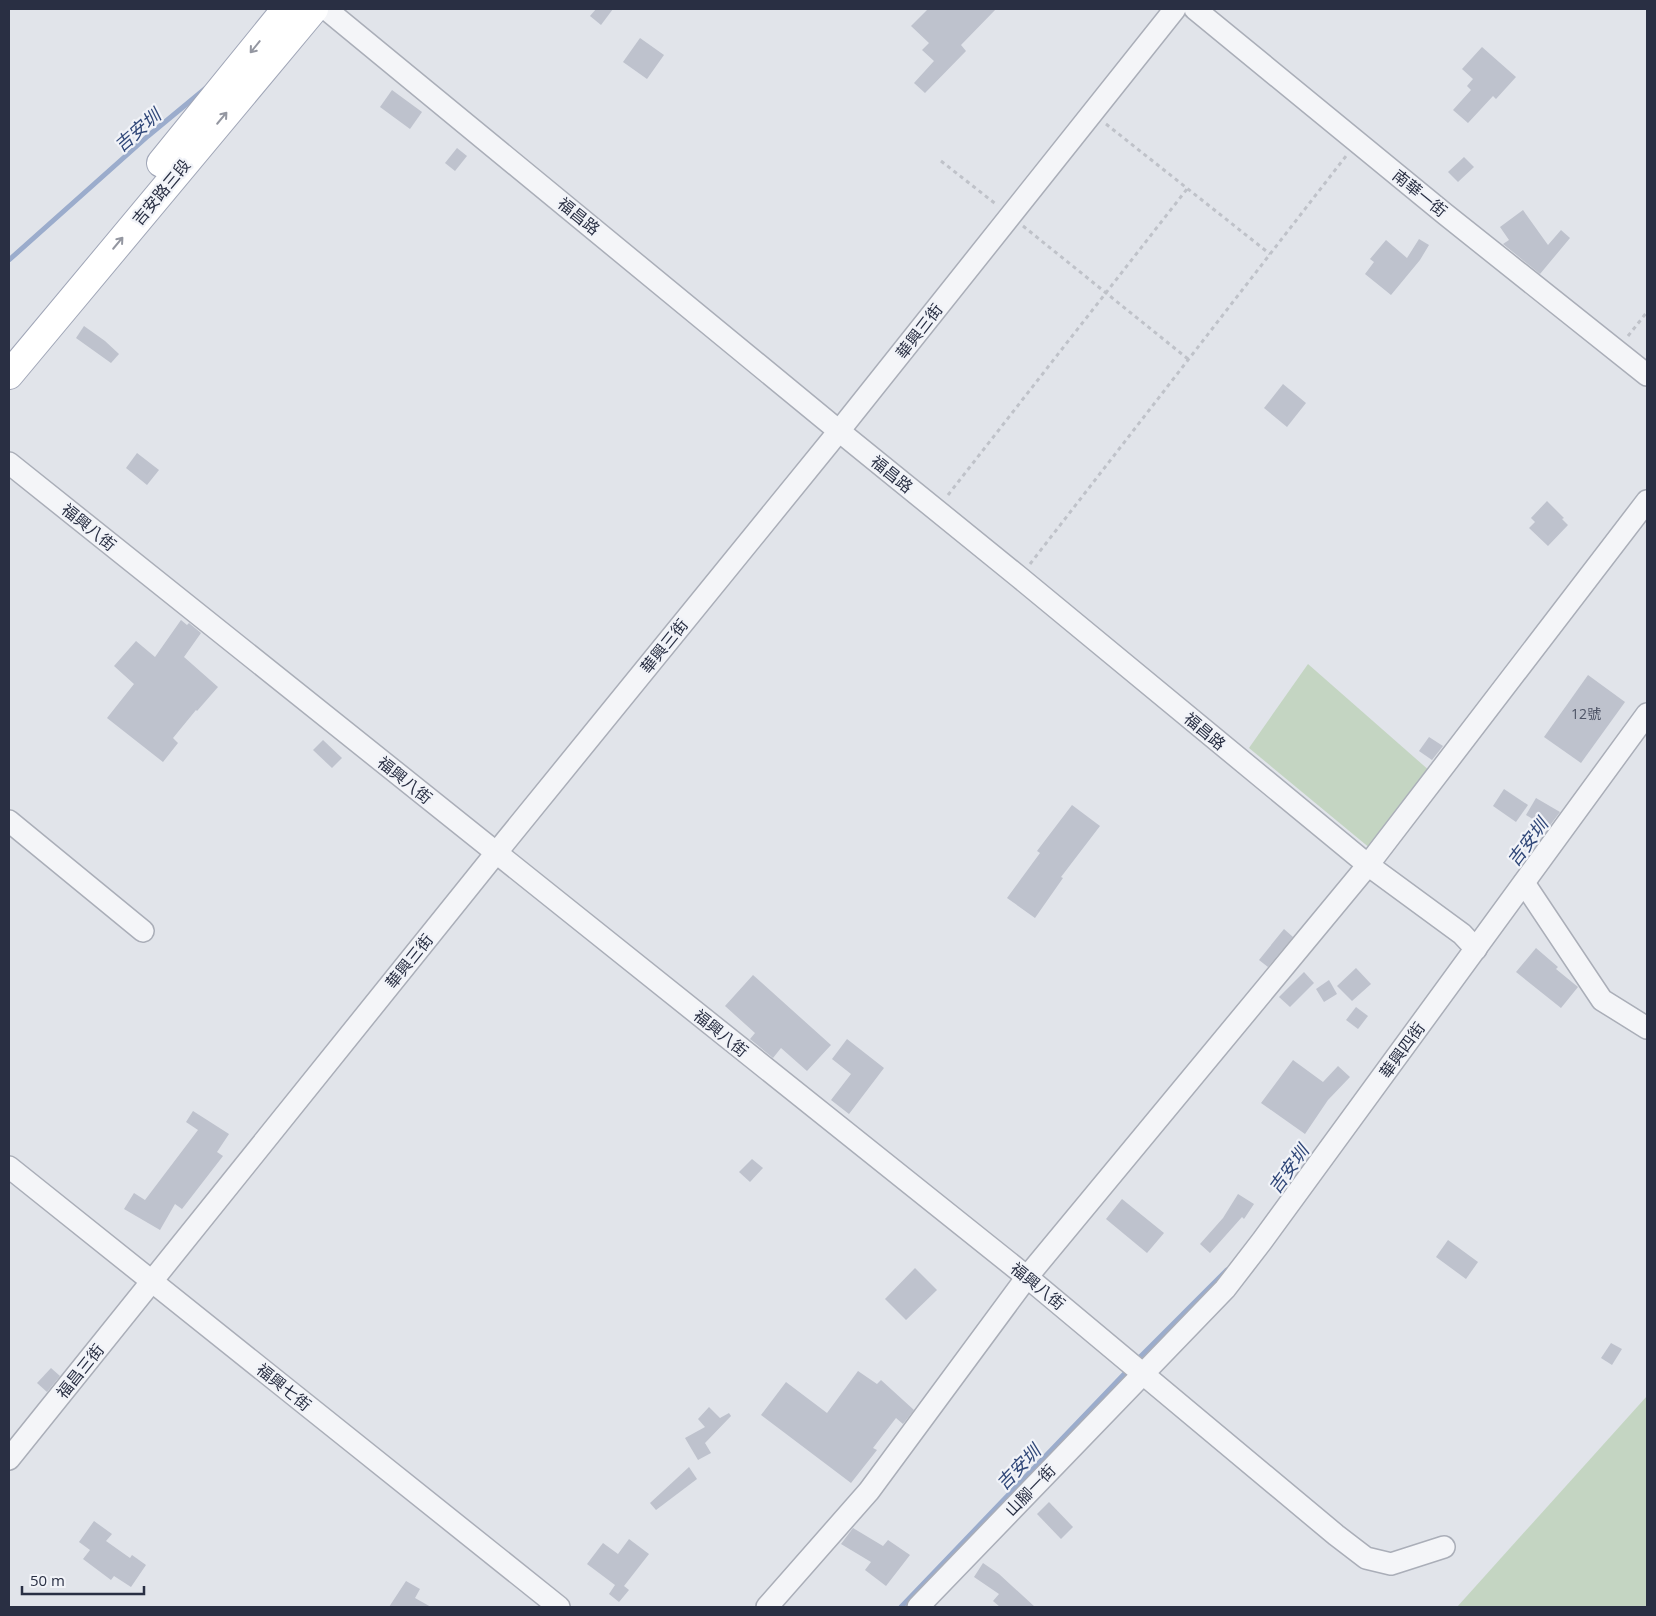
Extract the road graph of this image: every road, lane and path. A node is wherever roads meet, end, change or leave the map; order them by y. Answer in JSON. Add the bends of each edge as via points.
{"nodes":[{"id":1,"x":286,"y":9,"type":"edge"},
{"id":2,"x":314,"y":9,"type":"edge"},
{"id":3,"x":326,"y":9,"type":"edge"},
{"id":4,"x":1175,"y":9,"type":"edge"},
{"id":5,"x":1195,"y":9,"type":"edge"},
{"id":6,"x":1092,"y":113,"type":"junction"},
{"id":7,"x":1357,"y":142,"type":"junction"},
{"id":8,"x":941,"y":161,"type":"dead end"},
{"id":9,"x":1187,"y":189,"type":"junction"},
{"id":10,"x":1010,"y":216,"type":"junction"},
{"id":11,"x":1270,"y":254,"type":"junction"},
{"id":12,"x":1106,"y":293,"type":"junction"},
{"id":13,"x":1647,"y":312,"type":"edge"},
{"id":14,"x":9,"y":350,"type":"edge"},
{"id":15,"x":1616,"y":350,"type":"junction"},
{"id":16,"x":1188,"y":359,"type":"junction"},
{"id":17,"x":9,"y":375,"type":"edge"},
{"id":18,"x":1647,"y":375,"type":"edge"},
{"id":19,"x":839,"y":431,"type":"junction"},
{"id":20,"x":9,"y":463,"type":"edge"},
{"id":21,"x":1647,"y":501,"type":"edge"},
{"id":22,"x":936,"y":510,"type":"junction"},
{"id":23,"x":1019,"y":577,"type":"junction"},
{"id":24,"x":1647,"y":714,"type":"edge"},
{"id":25,"x":9,"y":822,"type":"edge"},
{"id":26,"x":496,"y":853,"type":"junction"},
{"id":27,"x":1368,"y":865,"type":"junction"},
{"id":28,"x":1524,"y":883,"type":"junction"},
{"id":29,"x":143,"y":931,"type":"dead end"},
{"id":30,"x":1470,"y":943,"type":"junction"},
{"id":31,"x":1647,"y":1028,"type":"edge"},
{"id":32,"x":9,"y":1168,"type":"edge"},
{"id":33,"x":1027,"y":1276,"type":"junction"},
{"id":34,"x":152,"y":1282,"type":"junction"},
{"id":35,"x":1135,"y":1367,"type":"junction"},
{"id":36,"x":9,"y":1460,"type":"edge"},
{"id":37,"x":1444,"y":1547,"type":"dead end"},
{"id":38,"x":559,"y":1607,"type":"edge"},
{"id":39,"x":766,"y":1607,"type":"edge"},
{"id":40,"x":918,"y":1607,"type":"edge"}],
"edges":[{"from":1,"to":14,"type":"main road","name":"吉安路三段","one_way":true},
{"from":17,"to":2,"type":"main road","name":"吉安路三段","one_way":true},
{"from":3,"to":19,"type":"street","name":"福昌路"},
{"from":4,"to":6,"type":"street","name":"華興三街"},
{"from":5,"to":7,"type":"street","name":"南華一街"},
{"from":6,"to":9,"type":"path"},
{"from":6,"to":10,"type":"street","name":"華興三街"},
{"from":7,"to":11,"type":"path"},
{"from":7,"to":15,"type":"street","name":"南華一街"},
{"from":8,"to":10,"type":"path"},
{"from":9,"to":11,"type":"path"},
{"from":9,"to":12,"type":"path"},
{"from":10,"to":12,"type":"path"},
{"from":10,"to":19,"type":"street","name":"華興三街"},
{"from":11,"to":16,"type":"path"},
{"from":12,"to":16,"type":"path"},
{"from":12,"to":22,"type":"path"},
{"from":13,"to":15,"type":"path"},
{"from":15,"to":18,"type":"street","name":"南華一街"},
{"from":16,"to":23,"type":"path"},
{"from":19,"to":22,"type":"street","name":"福昌路"},
{"from":19,"to":26,"type":"street","name":"華興三街"},
{"from":20,"to":26,"type":"street","name":"福興八街"},
{"from":21,"to":27,"type":"street"},
{"from":22,"to":23,"type":"street","name":"福昌路"},
{"from":23,"to":27,"type":"street","name":"福昌路"},
{"from":24,"to":28,"type":"street","name":"華興四街"},
{"from":25,"to":29,"type":"street"},
{"from":26,"to":33,"type":"street","name":"福興八街"},
{"from":26,"to":34,"type":"street","name":"華興三街"},
{"from":27,"to":30,"type":"street","name":"福昌路"},
{"from":27,"to":33,"type":"street"},
{"from":28,"to":30,"type":"street","name":"華興四街"},
{"from":28,"to":31,"type":"street","via":[[1602,1000]]},
{"from":30,"to":35,"type":"street","name":"華興四街","via":[[1225,1289]]},
{"from":32,"to":34,"type":"street","name":"福興七街"},
{"from":33,"to":35,"type":"street","name":"福興八街"},
{"from":33,"to":39,"type":"street","via":[[869,1491]]},
{"from":34,"to":36,"type":"street","name":"福昌三街"},
{"from":34,"to":38,"type":"street","name":"福興七街"},
{"from":35,"to":37,"type":"street","name":"福興八街","via":[[1366,1558],[1391,1564]]},
{"from":35,"to":40,"type":"street","name":"山腳一街"}]}
